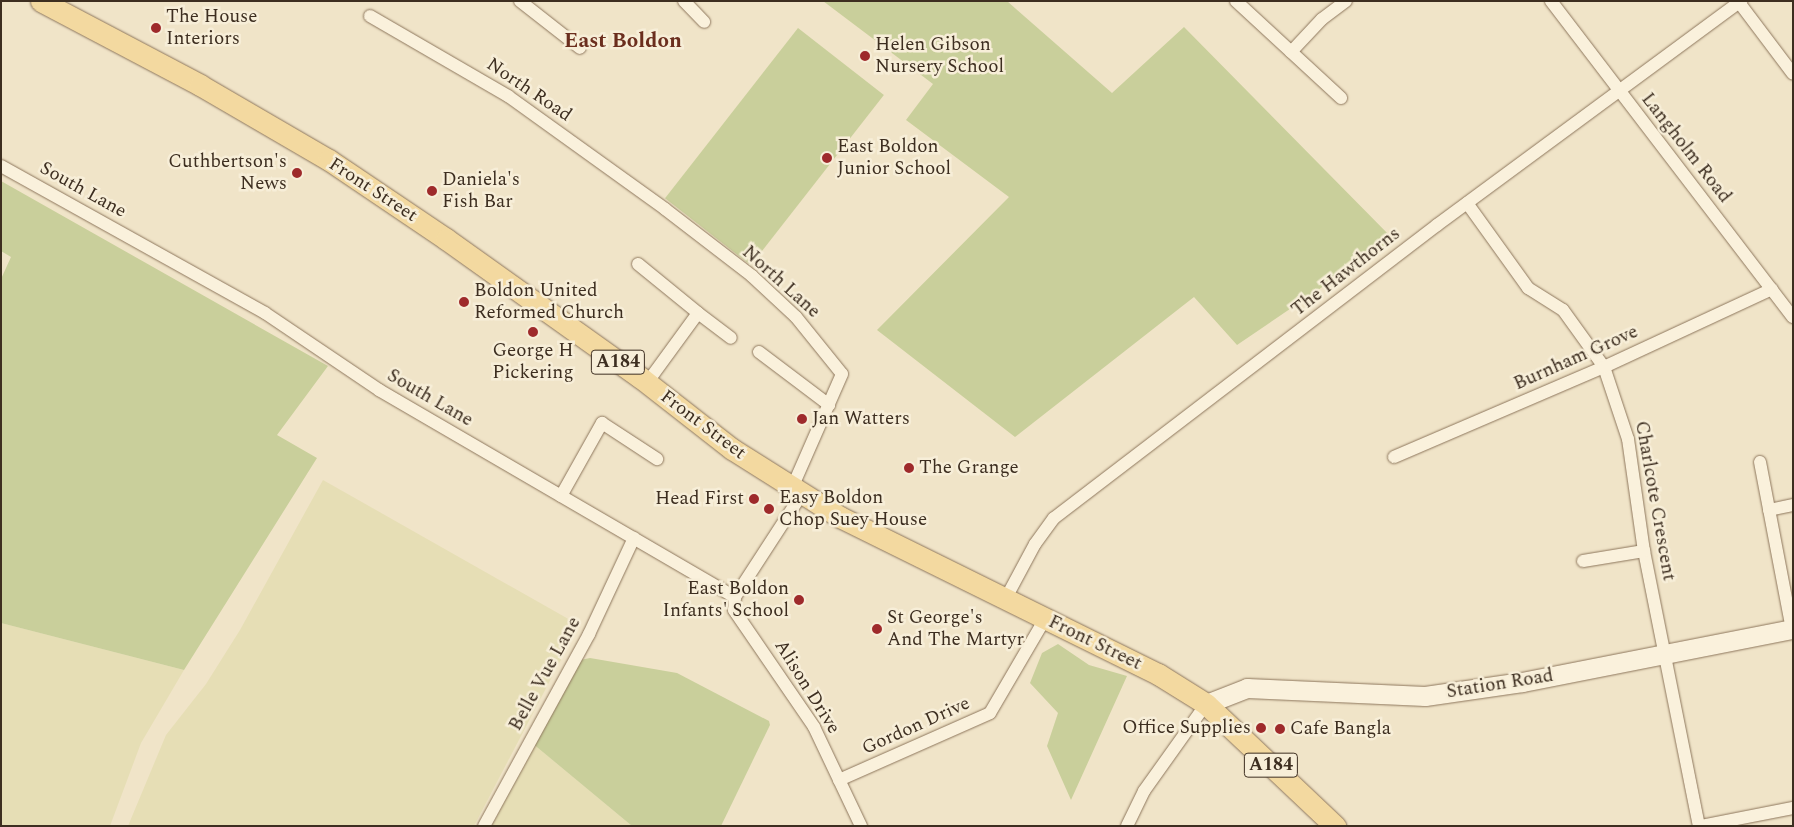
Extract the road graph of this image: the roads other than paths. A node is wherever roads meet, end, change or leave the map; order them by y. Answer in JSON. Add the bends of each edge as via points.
{"nodes":[{"id":1,"x":41,"y":1,"type":"edge"},
{"id":2,"x":520,"y":1,"type":"edge"},
{"id":3,"x":684,"y":1,"type":"edge"},
{"id":4,"x":1236,"y":1,"type":"edge"},
{"id":5,"x":1346,"y":1,"type":"edge"},
{"id":6,"x":1551,"y":1,"type":"edge"},
{"id":7,"x":1739,"y":2,"type":"edge"},
{"id":8,"x":370,"y":16,"type":"dead end"},
{"id":9,"x":704,"y":22,"type":"dead end"},
{"id":10,"x":580,"y":48,"type":"dead end"},
{"id":11,"x":1291,"y":52,"type":"junction"},
{"id":12,"x":1793,"y":74,"type":"edge"},
{"id":13,"x":1619,"y":92,"type":"junction"},
{"id":14,"x":1340,"y":98,"type":"dead end"},
{"id":15,"x":1,"y":166,"type":"edge"},
{"id":16,"x":1467,"y":203,"type":"junction"},
{"id":17,"x":660,"y":206,"type":"joint"},
{"id":18,"x":638,"y":264,"type":"dead end"},
{"id":19,"x":1772,"y":289,"type":"junction"},
{"id":20,"x":698,"y":313,"type":"junction"},
{"id":21,"x":1793,"y":317,"type":"edge"},
{"id":22,"x":731,"y":338,"type":"dead end"},
{"id":23,"x":759,"y":352,"type":"dead end"},
{"id":24,"x":1604,"y":367,"type":"junction"},
{"id":25,"x":648,"y":383,"type":"junction"},
{"id":26,"x":829,"y":404,"type":"junction"},
{"id":27,"x":1394,"y":457,"type":"dead end"},
{"id":28,"x":658,"y":459,"type":"dead end"},
{"id":29,"x":1760,"y":462,"type":"dead end"},
{"id":30,"x":797,"y":491,"type":"junction"},
{"id":31,"x":562,"y":496,"type":"junction"},
{"id":32,"x":1793,"y":504,"type":"edge"},
{"id":33,"x":1769,"y":510,"type":"junction"},
{"id":34,"x":634,"y":538,"type":"junction"},
{"id":35,"x":1644,"y":551,"type":"junction"},
{"id":36,"x":1583,"y":561,"type":"dead end"},
{"id":37,"x":735,"y":597,"type":"junction"},
{"id":38,"x":1006,"y":598,"type":"junction"},
{"id":39,"x":1045,"y":619,"type":"junction"},
{"id":40,"x":1792,"y":629,"type":"edge"},
{"id":41,"x":1665,"y":654,"type":"junction"},
{"id":42,"x":1206,"y":704,"type":"junction"},
{"id":43,"x":839,"y":780,"type":"junction"},
{"id":44,"x":1793,"y":808,"type":"edge"},
{"id":45,"x":860,"y":823,"type":"edge"},
{"id":46,"x":484,"y":826,"type":"edge"},
{"id":47,"x":846,"y":826,"type":"edge"},
{"id":48,"x":1127,"y":826,"type":"edge"},
{"id":49,"x":1335,"y":826,"type":"edge"},
{"id":50,"x":1700,"y":826,"type":"edge"}],
"edges":[{"from":1,"to":25,"type":"main road","name":"Front Street","number":"A184","via":[[209,90],[329,160]]},
{"from":2,"to":10,"type":"street"},
{"from":3,"to":9,"type":"street"},
{"from":4,"to":11,"type":"street"},
{"from":5,"to":11,"type":"street","via":[[1322,19]]},
{"from":6,"to":13,"type":"street","name":"Langholm Road"},
{"from":7,"to":12,"type":"street"},
{"from":7,"to":13,"type":"street","name":"The Hawthorns"},
{"from":8,"to":17,"type":"street","name":"North Road","via":[[508,96]]},
{"from":11,"to":14,"type":"street"},
{"from":13,"to":16,"type":"street","name":"The Hawthorns"},
{"from":13,"to":19,"type":"street","name":"Langholm Road"},
{"from":15,"to":31,"type":"street","name":"South Lane","via":[[265,313],[379,390]]},
{"from":16,"to":24,"type":"street","name":"Charlcote Crescent","via":[[1528,288],[1563,310]]},
{"from":16,"to":38,"type":"street","name":"The Hawthorns","via":[[1054,518],[1035,544]]},
{"from":17,"to":26,"type":"street","name":"North Lane","via":[[752,276],[796,317],[842,374]]},
{"from":18,"to":20,"type":"street"},
{"from":19,"to":21,"type":"street","name":"Langholm Road"},
{"from":19,"to":24,"type":"street","name":"Burnham Grove"},
{"from":20,"to":22,"type":"street"},
{"from":20,"to":25,"type":"street"},
{"from":23,"to":26,"type":"street"},
{"from":24,"to":27,"type":"street","name":"Burnham Grove"},
{"from":24,"to":35,"type":"street","name":"Charlcote Crescent","via":[[1628,440]]},
{"from":25,"to":30,"type":"main road","name":"Front Street","number":"A184","via":[[732,449]]},
{"from":26,"to":30,"type":"street"},
{"from":28,"to":31,"type":"street","via":[[602,423]]},
{"from":29,"to":33,"type":"street"},
{"from":30,"to":37,"type":"street"},
{"from":30,"to":38,"type":"main road","name":"Front Street","number":"A184","via":[[840,517]]},
{"from":31,"to":34,"type":"street","name":"South Lane"},
{"from":32,"to":33,"type":"street"},
{"from":33,"to":40,"type":"street"},
{"from":34,"to":37,"type":"street","name":"South Lane"},
{"from":34,"to":46,"type":"street","name":"Belle Vue Lane","via":[[589,634]]},
{"from":35,"to":36,"type":"street"},
{"from":35,"to":41,"type":"street","name":"Charlcote Crescent"},
{"from":37,"to":43,"type":"street","name":"Alison Drive","via":[[734,610],[814,727]]},
{"from":38,"to":39,"type":"main road","name":"Front Street","number":"A184"},
{"from":39,"to":42,"type":"main road","name":"Front Street","number":"A184","via":[[1158,674]]},
{"from":39,"to":43,"type":"street","name":"Gordon Drive","via":[[990,713]]},
{"from":40,"to":41,"type":"main road","name":"Station Road"},
{"from":41,"to":42,"type":"main road","name":"Station Road","via":[[1522,682],[1425,696],[1247,688]]},
{"from":41,"to":50,"type":"street","name":"Charlcote Crescent"},
{"from":42,"to":48,"type":"street","via":[[1144,791]]},
{"from":42,"to":49,"type":"main road","number":"A184"},
{"from":43,"to":45,"type":"street","name":"Alison Drive"},
{"from":44,"to":50,"type":"street"},
{"from":45,"to":47,"type":"street"}]}
